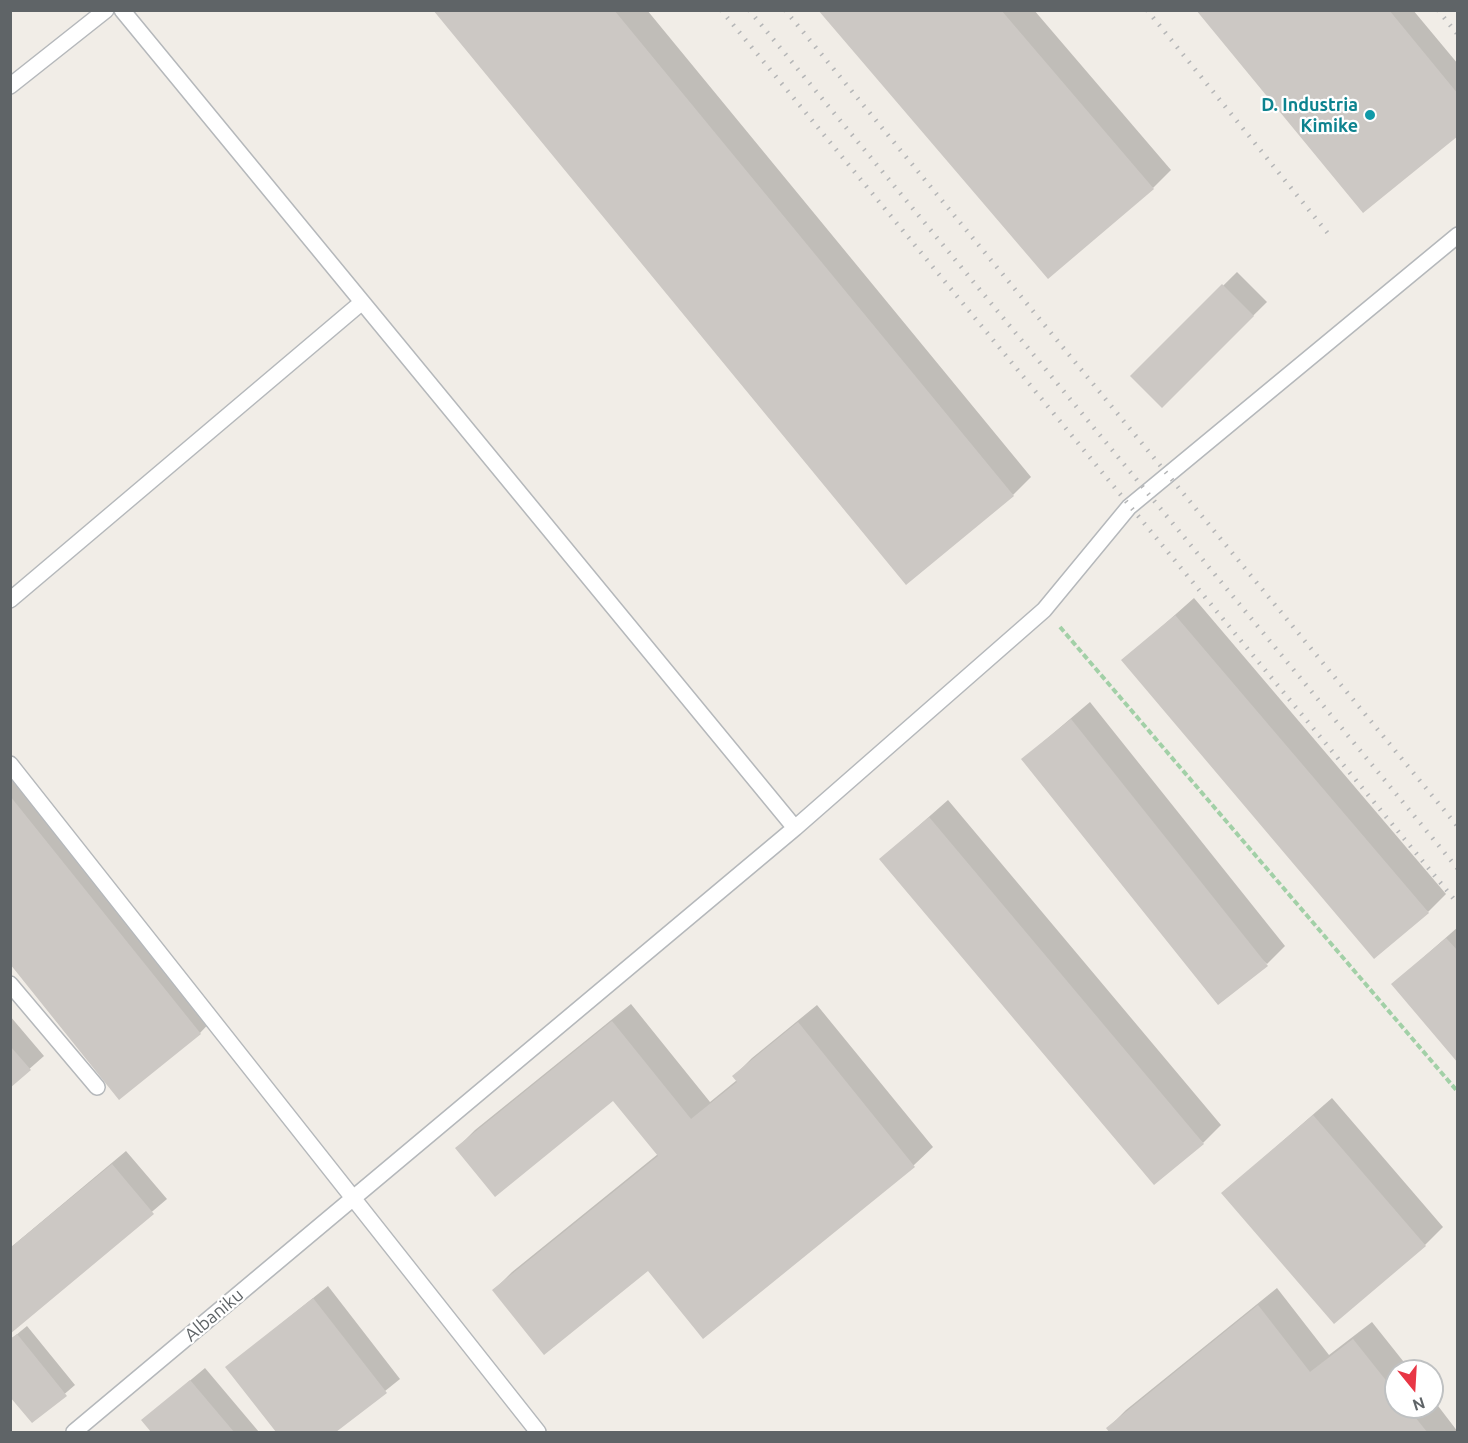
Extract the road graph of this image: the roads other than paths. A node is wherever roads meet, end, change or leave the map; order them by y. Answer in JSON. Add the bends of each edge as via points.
{"nodes":[{"id":1,"x":106,"y":10,"type":"edge"},
{"id":2,"x":122,"y":10,"type":"edge"},
{"id":3,"x":10,"y":86,"type":"edge"},
{"id":4,"x":1458,"y":236,"type":"edge"},
{"id":5,"x":361,"y":303,"type":"junction"},
{"id":6,"x":10,"y":600,"type":"edge"},
{"id":7,"x":10,"y":764,"type":"edge"},
{"id":8,"x":795,"y":828,"type":"junction"},
{"id":9,"x":10,"y":984,"type":"edge"},
{"id":10,"x":97,"y":1087,"type":"dead end"},
{"id":11,"x":354,"y":1198,"type":"junction"},
{"id":12,"x":74,"y":1432,"type":"edge"},
{"id":13,"x":538,"y":1432,"type":"edge"}],
"edges":[{"from":1,"to":3,"type":"lane"},
{"from":2,"to":5,"type":"lane"},
{"from":4,"to":8,"type":"lane","name":"Albaniku","via":[[1129,507],[1044,610]]},
{"from":5,"to":6,"type":"lane"},
{"from":5,"to":8,"type":"lane"},
{"from":7,"to":11,"type":"lane"},
{"from":8,"to":11,"type":"lane","name":"Albaniku"},
{"from":9,"to":10,"type":"lane"},
{"from":11,"to":12,"type":"lane","name":"Albaniku"},
{"from":11,"to":13,"type":"lane"}]}
